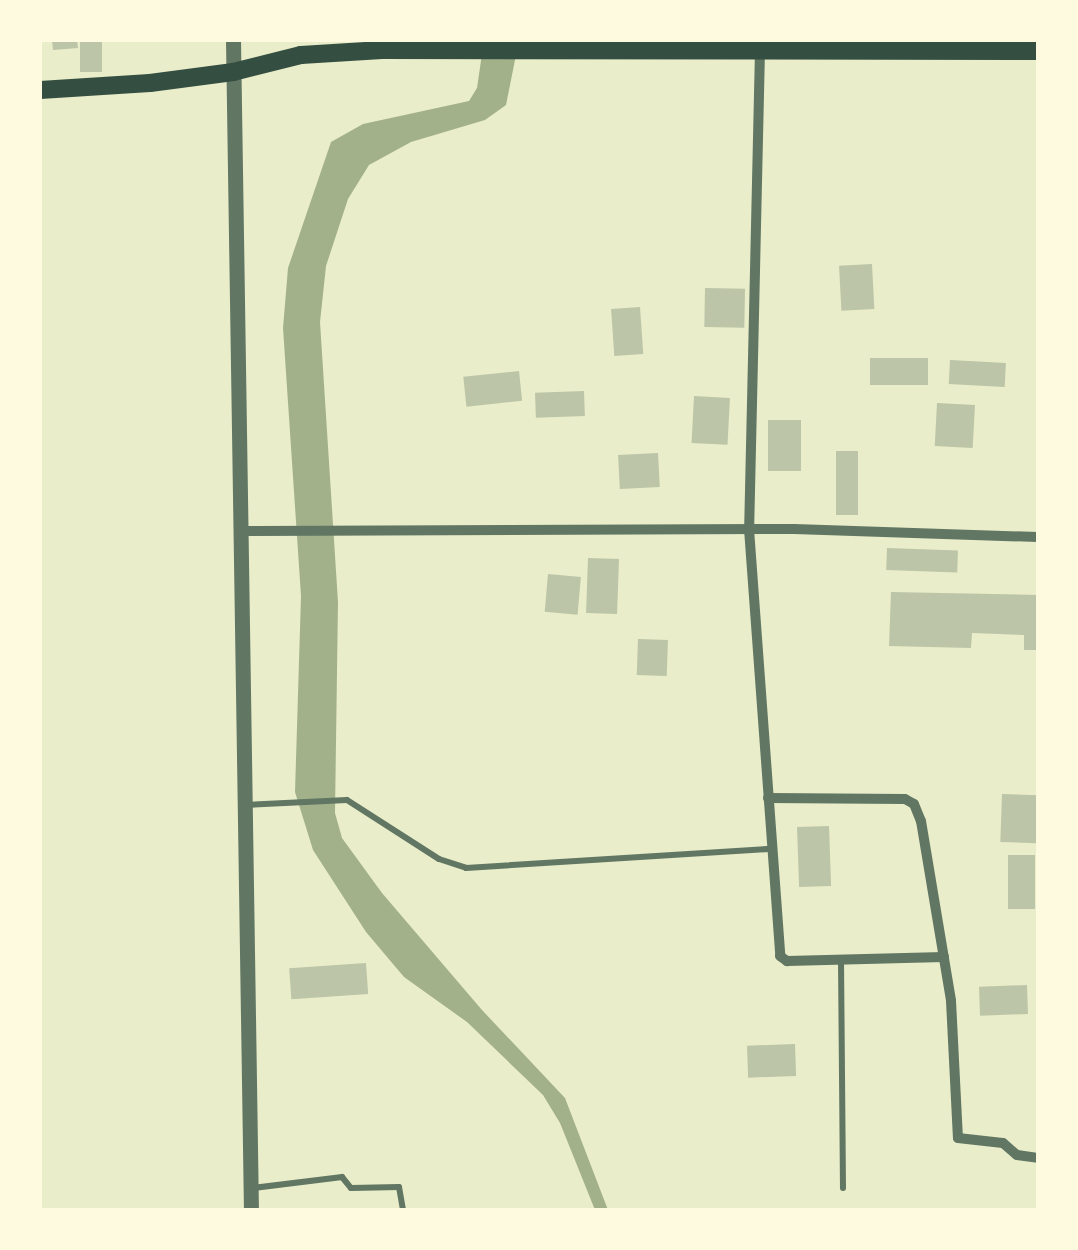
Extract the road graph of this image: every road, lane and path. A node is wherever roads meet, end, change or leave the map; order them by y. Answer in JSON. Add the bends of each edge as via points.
{"nodes":[{"id":1,"x":233,"y":40,"type":"edge"},
{"id":2,"x":696,"y":44,"type":"edge"},
{"id":3,"x":760,"y":49,"type":"junction"},
{"id":4,"x":1038,"y":51,"type":"edge"},
{"id":5,"x":233,"y":72,"type":"junction"},
{"id":6,"x":40,"y":90,"type":"edge"},
{"id":7,"x":749,"y":529,"type":"junction"},
{"id":8,"x":240,"y":530,"type":"junction"},
{"id":9,"x":1038,"y":537,"type":"edge"},
{"id":10,"x":768,"y":798,"type":"junction"},
{"id":11,"x":244,"y":806,"type":"junction"},
{"id":12,"x":772,"y":849,"type":"junction"},
{"id":13,"x":944,"y":956,"type":"junction"},
{"id":14,"x":840,"y":960,"type":"junction"},
{"id":15,"x":1038,"y":1158,"type":"edge"},
{"id":16,"x":250,"y":1188,"type":"junction"},
{"id":17,"x":843,"y":1188,"type":"dead end"},
{"id":18,"x":251,"y":1210,"type":"edge"},
{"id":19,"x":403,"y":1210,"type":"edge"}],
"edges":[{"from":1,"to":5,"type":"street"},
{"from":2,"to":3,"type":"main road"},
{"from":2,"to":5,"type":"main road","via":[[301,55]]},
{"from":3,"to":4,"type":"main road"},
{"from":3,"to":7,"type":"street"},
{"from":5,"to":6,"type":"main road"},
{"from":5,"to":8,"type":"street"},
{"from":7,"to":8,"type":"street"},
{"from":7,"to":9,"type":"street"},
{"from":7,"to":10,"type":"street"},
{"from":8,"to":11,"type":"street"},
{"from":10,"to":12,"type":"street"},
{"from":10,"to":13,"type":"street","via":[[914,804]]},
{"from":11,"to":12,"type":"lane","via":[[342,800],[364,806],[461,868]]},
{"from":11,"to":16,"type":"street"},
{"from":12,"to":14,"type":"street","via":[[782,959]]},
{"from":13,"to":14,"type":"street"},
{"from":13,"to":15,"type":"street","via":[[958,1138],[1003,1143],[1017,1155]]},
{"from":14,"to":17,"type":"lane"},
{"from":16,"to":18,"type":"street"},
{"from":16,"to":19,"type":"lane","via":[[342,1177],[351,1188],[399,1187]]}]}
